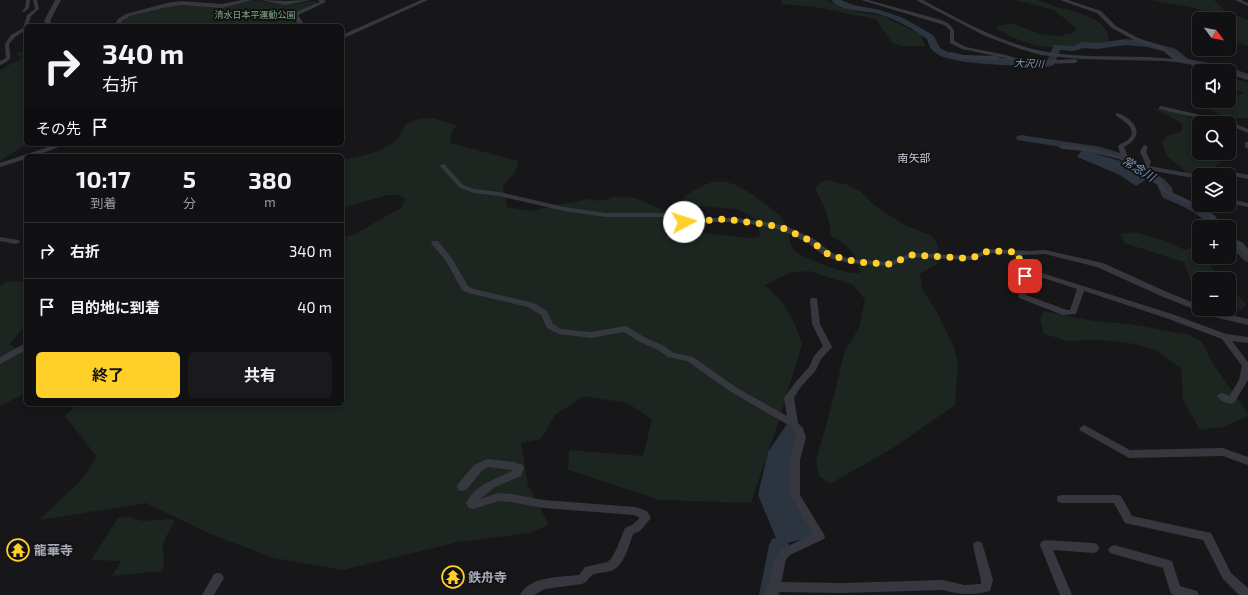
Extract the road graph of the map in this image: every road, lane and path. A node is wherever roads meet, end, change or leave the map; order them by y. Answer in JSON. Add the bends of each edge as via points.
{"nodes":[{"id":1,"x":28,"y":0,"type":"edge"},
{"id":2,"x":35,"y":0,"type":"edge"},
{"id":3,"x":58,"y":0,"type":"edge"},
{"id":4,"x":249,"y":0,"type":"edge"},
{"id":5,"x":263,"y":0,"type":"edge"},
{"id":6,"x":308,"y":0,"type":"edge"},
{"id":7,"x":321,"y":0,"type":"edge"},
{"id":8,"x":425,"y":0,"type":"edge"},
{"id":9,"x":863,"y":0,"type":"edge"},
{"id":10,"x":919,"y":0,"type":"edge"},
{"id":11,"x":1063,"y":0,"type":"edge"},
{"id":12,"x":1237,"y":0,"type":"edge"},
{"id":13,"x":1248,"y":5,"type":"edge"},
{"id":14,"x":24,"y":11,"type":"dead end"},
{"id":15,"x":27,"y":24,"type":"edge"},
{"id":16,"x":48,"y":24,"type":"edge"},
{"id":17,"x":118,"y":24,"type":"edge"},
{"id":18,"x":300,"y":24,"type":"edge"},
{"id":19,"x":24,"y":30,"type":"edge"},
{"id":20,"x":344,"y":36,"type":"edge"},
{"id":21,"x":951,"y":54,"type":"dead end"},
{"id":22,"x":1073,"y":57,"type":"junction"},
{"id":23,"x":1013,"y":59,"type":"junction"},
{"id":24,"x":1179,"y":60,"type":"junction"},
{"id":25,"x":0,"y":63,"type":"edge"},
{"id":26,"x":1197,"y":64,"type":"edge"},
{"id":27,"x":1236,"y":74,"type":"edge"},
{"id":28,"x":1248,"y":78,"type":"edge"},
{"id":29,"x":1161,"y":108,"type":"dead end"},
{"id":30,"x":1118,"y":115,"type":"dead end"},
{"id":31,"x":1197,"y":116,"type":"edge"},
{"id":32,"x":1236,"y":126,"type":"edge"},
{"id":33,"x":1248,"y":131,"type":"edge"},
{"id":34,"x":1248,"y":143,"type":"edge"},
{"id":35,"x":58,"y":146,"type":"edge"},
{"id":36,"x":1145,"y":147,"type":"dead end"},
{"id":37,"x":1248,"y":147,"type":"edge"},
{"id":38,"x":1062,"y":148,"type":"dead end"},
{"id":39,"x":32,"y":154,"type":"edge"},
{"id":40,"x":24,"y":156,"type":"edge"},
{"id":41,"x":1123,"y":159,"type":"junction"},
{"id":42,"x":0,"y":164,"type":"edge"},
{"id":43,"x":443,"y":166,"type":"dead end"},
{"id":44,"x":1140,"y":167,"type":"junction"},
{"id":45,"x":1236,"y":175,"type":"edge"},
{"id":46,"x":1192,"y":176,"type":"edge"},
{"id":47,"x":1248,"y":177,"type":"edge"},
{"id":48,"x":1236,"y":202,"type":"edge"},
{"id":49,"x":1248,"y":205,"type":"edge"},
{"id":50,"x":1215,"y":220,"type":"edge"},
{"id":51,"x":0,"y":239,"type":"edge"},
{"id":52,"x":16,"y":242,"type":"dead end"},
{"id":53,"x":1236,"y":242,"type":"edge"},
{"id":54,"x":435,"y":243,"type":"dead end"},
{"id":55,"x":1239,"y":244,"type":"junction"},
{"id":56,"x":1248,"y":244,"type":"edge"},
{"id":57,"x":1017,"y":252,"type":"junction"},
{"id":58,"x":1248,"y":252,"type":"edge"},
{"id":59,"x":1023,"y":269,"type":"junction"},
{"id":60,"x":1081,"y":288,"type":"junction"},
{"id":61,"x":814,"y":300,"type":"dead end"},
{"id":62,"x":1192,"y":305,"type":"edge"},
{"id":63,"x":1221,"y":316,"type":"edge"},
{"id":64,"x":1248,"y":322,"type":"edge"},
{"id":65,"x":1225,"y":337,"type":"junction"},
{"id":66,"x":1248,"y":340,"type":"edge"},
{"id":67,"x":24,"y":347,"type":"edge"},
{"id":68,"x":0,"y":361,"type":"edge"},
{"id":69,"x":1222,"y":396,"type":"dead end"},
{"id":70,"x":793,"y":424,"type":"junction"},
{"id":71,"x":1084,"y":429,"type":"dead end"},
{"id":72,"x":1248,"y":460,"type":"edge"},
{"id":73,"x":462,"y":487,"type":"dead end"},
{"id":74,"x":1062,"y":499,"type":"dead end"},
{"id":75,"x":978,"y":546,"type":"dead end"},
{"id":76,"x":1094,"y":548,"type":"dead end"},
{"id":77,"x":1114,"y":550,"type":"dead end"},
{"id":78,"x":218,"y":578,"type":"dead end"},
{"id":79,"x":771,"y":591,"type":"edge"},
{"id":80,"x":208,"y":595,"type":"edge"},
{"id":81,"x":526,"y":595,"type":"edge"},
{"id":82,"x":1066,"y":595,"type":"edge"},
{"id":83,"x":1193,"y":595,"type":"edge"},
{"id":84,"x":1247,"y":595,"type":"edge"}],
"edges":[{"from":1,"to":14,"type":"street"},
{"from":2,"to":15,"type":"street","via":[[37,10],[30,15]]},
{"from":3,"to":16,"type":"street","via":[[48,18]]},
{"from":4,"to":17,"type":"street","via":[[222,6],[181,3],[167,5],[128,15]]},
{"from":5,"to":6,"type":"street","via":[[285,3]]},
{"from":7,"to":18,"type":"street","via":[[323,2],[295,14]]},
{"from":8,"to":20,"type":"street"},
{"from":9,"to":23,"type":"street","via":[[946,24],[952,30],[952,42],[960,47]]},
{"from":10,"to":22,"type":"street","via":[[1008,44],[1032,51]]},
{"from":11,"to":24,"type":"street","via":[[1099,12],[1114,27],[1136,39],[1164,49]]},
{"from":12,"to":13,"type":"street"},
{"from":19,"to":25,"type":"street","via":[[10,39],[7,44],[7,61]]},
{"from":21,"to":23,"type":"street"},
{"from":22,"to":23,"type":"street","via":[[1075,61],[1039,63]]},
{"from":22,"to":24,"type":"street"},
{"from":24,"to":26,"type":"street"},
{"from":27,"to":28,"type":"street"},
{"from":29,"to":31,"type":"street"},
{"from":30,"to":41,"type":"street","via":[[1129,122],[1135,135],[1121,146],[1126,157]]},
{"from":32,"to":33,"type":"street"},
{"from":34,"to":37,"type":"street"},
{"from":35,"to":39,"type":"street"},
{"from":36,"to":44,"type":"street","via":[[1143,152],[1148,162]]},
{"from":38,"to":41,"type":"street","via":[[1084,149]]},
{"from":40,"to":42,"type":"street"},
{"from":41,"to":44,"type":"street"},
{"from":43,"to":57,"type":"street","via":[[461,186],[473,191],[606,215],[664,215],[684,222],[725,219],[770,225],[811,241],[829,255],[857,262],[890,264],[912,255],[972,258],[988,251]]},
{"from":44,"to":46,"type":"street"},
{"from":44,"to":50,"type":"street","via":[[1165,191],[1207,212]]},
{"from":45,"to":47,"type":"street"},
{"from":48,"to":49,"type":"street"},
{"from":51,"to":52,"type":"street"},
{"from":53,"to":55,"type":"street"},
{"from":54,"to":70,"type":"street","via":[[449,260],[465,288],[531,305],[544,313],[550,326],[560,331],[592,335],[625,329],[671,355],[690,359],[734,390]]},
{"from":55,"to":56,"type":"street"},
{"from":55,"to":58,"type":"street"},
{"from":57,"to":59,"type":"street"},
{"from":57,"to":62,"type":"street","via":[[1052,253],[1100,265]]},
{"from":59,"to":60,"type":"street"},
{"from":59,"to":60,"type":"street","via":[[1026,288],[1022,296],[1066,313],[1073,312]]},
{"from":60,"to":65,"type":"street"},
{"from":61,"to":70,"type":"street","via":[[816,324],[828,347],[817,358],[813,368],[789,398]]},
{"from":63,"to":64,"type":"street"},
{"from":65,"to":66,"type":"street"},
{"from":65,"to":69,"type":"street","via":[[1246,366],[1246,370],[1238,392],[1231,401]]},
{"from":67,"to":68,"type":"street"},
{"from":70,"to":79,"type":"street","via":[[800,431],[801,437],[796,460],[796,495],[820,536],[786,552],[779,560]]},
{"from":71,"to":72,"type":"street","via":[[1129,454],[1223,452]]},
{"from":73,"to":81,"type":"street","via":[[478,468],[488,463],[514,466],[519,468],[517,473],[496,482],[473,498],[471,503],[473,505],[499,497],[512,498],[543,504],[635,511],[646,518],[630,531],[622,550],[610,566],[589,570],[582,579],[540,585]]},
{"from":74,"to":84,"type":"street","via":[[1116,499],[1129,520],[1207,536],[1227,576]]},
{"from":75,"to":79,"type":"street","via":[[987,580],[986,587],[980,590],[956,589],[943,585]]},
{"from":76,"to":82,"type":"street","via":[[1045,545]]},
{"from":77,"to":83,"type":"street","via":[[1168,564],[1175,590]]},
{"from":78,"to":80,"type":"street"}]}
